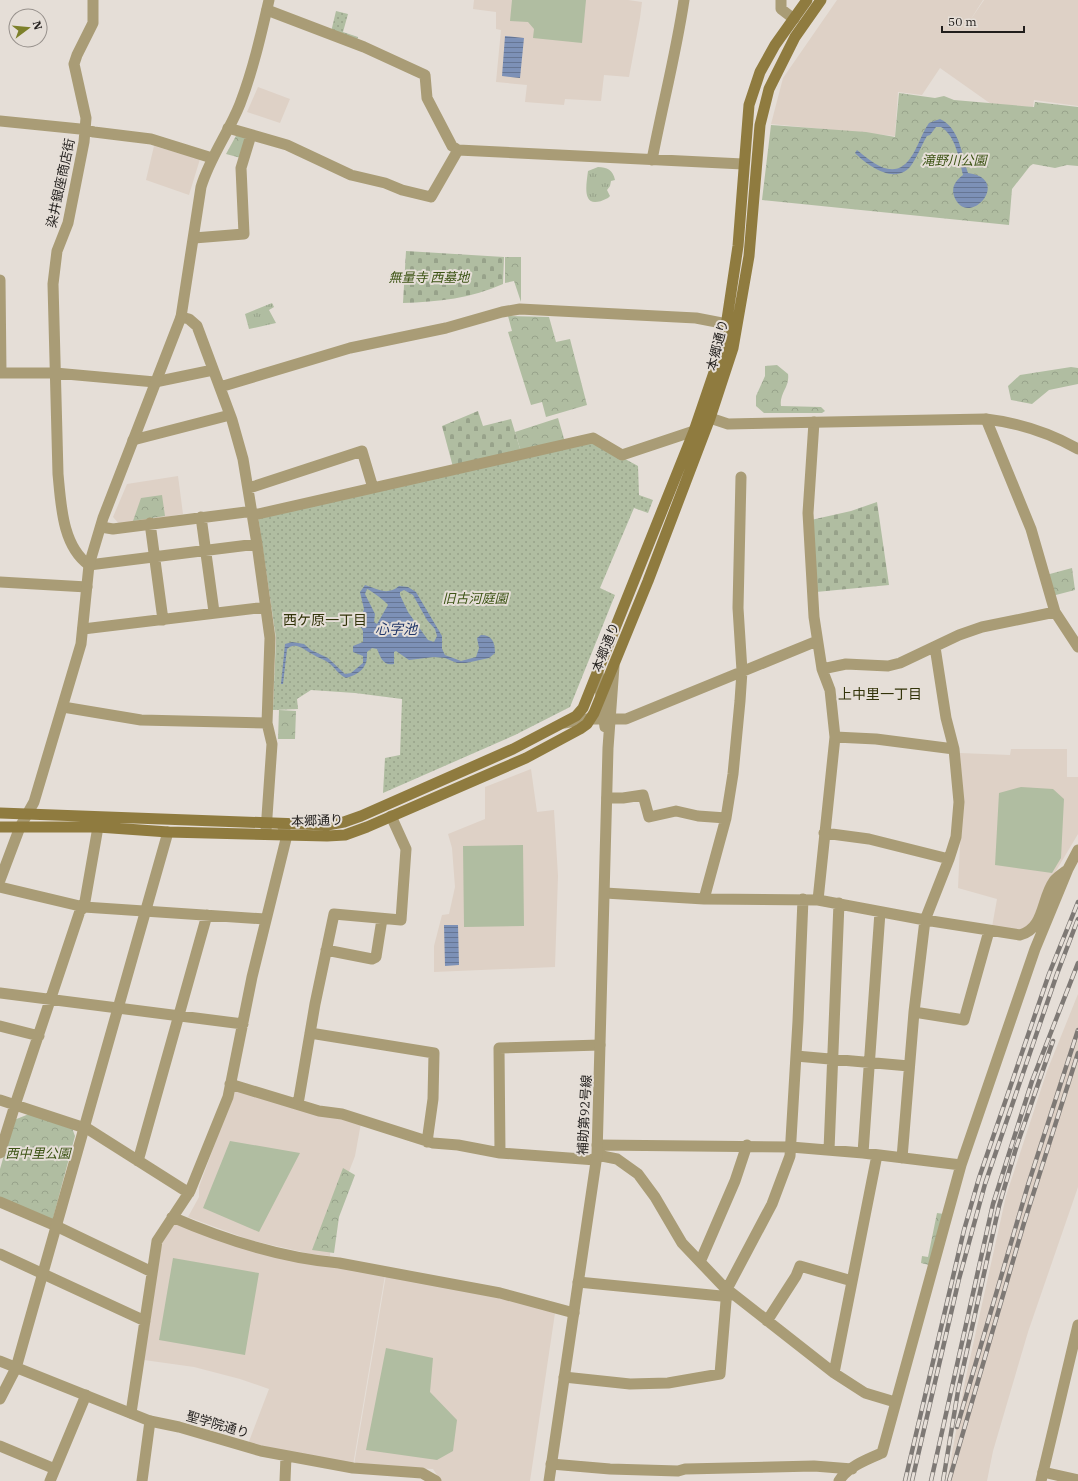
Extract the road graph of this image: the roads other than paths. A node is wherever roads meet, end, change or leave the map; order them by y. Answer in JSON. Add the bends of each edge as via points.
{"nodes":[{"id":1,"x":93,"y":0,"type":"edge"},
{"id":2,"x":684,"y":0,"type":"edge"},
{"id":3,"x":781,"y":0,"type":"edge"},
{"id":4,"x":807,"y":0,"type":"edge"},
{"id":5,"x":821,"y":0,"type":"edge"},
{"id":6,"x":268,"y":5,"type":"edge"},
{"id":7,"x":794,"y":19,"type":"junction"},
{"id":8,"x":0,"y":121,"type":"edge"},
{"id":9,"x":228,"y":128,"type":"junction"},
{"id":10,"x":85,"y":130,"type":"junction"},
{"id":11,"x":251,"y":134,"type":"junction"},
{"id":12,"x":458,"y":150,"type":"junction"},
{"id":13,"x":212,"y":158,"type":"junction"},
{"id":14,"x":652,"y":160,"type":"junction"},
{"id":15,"x":743,"y":164,"type":"junction"},
{"id":16,"x":194,"y":238,"type":"junction"},
{"id":17,"x":0,"y":280,"type":"edge"},
{"id":18,"x":181,"y":317,"type":"junction"},
{"id":19,"x":727,"y":324,"type":"junction"},
{"id":20,"x":213,"y":370,"type":"junction"},
{"id":21,"x":55,"y":372,"type":"junction"},
{"id":22,"x":1,"y":373,"type":"edge"},
{"id":23,"x":155,"y":382,"type":"junction"},
{"id":24,"x":220,"y":388,"type":"junction"},
{"id":25,"x":230,"y":415,"type":"junction"},
{"id":26,"x":705,"y":417,"type":"junction"},
{"id":27,"x":986,"y":419,"type":"junction"},
{"id":28,"x":814,"y":422,"type":"junction"},
{"id":29,"x":694,"y":431,"type":"junction"},
{"id":30,"x":133,"y":440,"type":"junction"},
{"id":31,"x":1078,"y":449,"type":"edge"},
{"id":32,"x":741,"y":477,"type":"dead end"},
{"id":33,"x":249,"y":488,"type":"junction"},
{"id":34,"x":373,"y":488,"type":"junction"},
{"id":35,"x":253,"y":512,"type":"junction"},
{"id":36,"x":201,"y":517,"type":"junction"},
{"id":37,"x":150,"y":523,"type":"junction"},
{"id":38,"x":101,"y":527,"type":"junction"},
{"id":39,"x":258,"y":544,"type":"junction"},
{"id":40,"x":205,"y":551,"type":"junction"},
{"id":41,"x":154,"y":557,"type":"junction"},
{"id":42,"x":89,"y":565,"type":"junction"},
{"id":43,"x":0,"y":582,"type":"edge"},
{"id":44,"x":87,"y":587,"type":"junction"},
{"id":45,"x":266,"y":606,"type":"junction"},
{"id":46,"x":214,"y":612,"type":"junction"},
{"id":47,"x":1055,"y":612,"type":"junction"},
{"id":48,"x":163,"y":620,"type":"junction"},
{"id":49,"x":83,"y":629,"type":"junction"},
{"id":50,"x":817,"y":641,"type":"junction"},
{"id":51,"x":935,"y":647,"type":"junction"},
{"id":52,"x":1078,"y":647,"type":"edge"},
{"id":53,"x":614,"y":662,"type":"junction"},
{"id":54,"x":822,"y":669,"type":"junction"},
{"id":55,"x":742,"y":671,"type":"junction"},
{"id":56,"x":598,"y":672,"type":"junction"},
{"id":57,"x":600,"y":697,"type":"junction"},
{"id":58,"x":63,"y":707,"type":"junction"},
{"id":59,"x":590,"y":719,"type":"junction"},
{"id":60,"x":607,"y":720,"type":"junction"},
{"id":61,"x":267,"y":723,"type":"junction"},
{"id":62,"x":560,"y":725,"type":"junction"},
{"id":63,"x":573,"y":733,"type":"junction"},
{"id":64,"x":835,"y":737,"type":"junction"},
{"id":65,"x":954,"y":749,"type":"junction"},
{"id":66,"x":607,"y":798,"type":"junction"},
{"id":67,"x":0,"y":813,"type":"edge"},
{"id":68,"x":29,"y":814,"type":"junction"},
{"id":69,"x":391,"y":816,"type":"junction"},
{"id":70,"x":726,"y":818,"type":"junction"},
{"id":71,"x":266,"y":822,"type":"junction"},
{"id":72,"x":280,"y":824,"type":"junction"},
{"id":73,"x":0,"y":827,"type":"edge"},
{"id":74,"x":20,"y":827,"type":"junction"},
{"id":75,"x":98,"y":827,"type":"junction"},
{"id":76,"x":168,"y":832,"type":"junction"},
{"id":77,"x":824,"y":832,"type":"junction"},
{"id":78,"x":266,"y":835,"type":"junction"},
{"id":79,"x":286,"y":835,"type":"junction"},
{"id":80,"x":1078,"y":850,"type":"edge"},
{"id":81,"x":949,"y":859,"type":"junction"},
{"id":82,"x":1068,"y":869,"type":"junction"},
{"id":83,"x":0,"y":880,"type":"edge"},
{"id":84,"x":0,"y":887,"type":"edge"},
{"id":85,"x":604,"y":893,"type":"junction"},
{"id":86,"x":704,"y":899,"type":"junction"},
{"id":87,"x":803,"y":899,"type":"junction"},
{"id":88,"x":818,"y":900,"type":"junction"},
{"id":89,"x":839,"y":903,"type":"junction"},
{"id":90,"x":84,"y":907,"type":"junction"},
{"id":91,"x":146,"y":912,"type":"junction"},
{"id":92,"x":880,"y":912,"type":"junction"},
{"id":93,"x":207,"y":915,"type":"junction"},
{"id":94,"x":265,"y":919,"type":"junction"},
{"id":95,"x":382,"y":919,"type":"junction"},
{"id":96,"x":925,"y":920,"type":"junction"},
{"id":97,"x":989,"y":931,"type":"junction"},
{"id":98,"x":326,"y":950,"type":"junction"},
{"id":99,"x":0,"y":992,"type":"edge"},
{"id":100,"x":51,"y":1000,"type":"junction"},
{"id":101,"x":118,"y":1009,"type":"junction"},
{"id":102,"x":914,"y":1012,"type":"junction"},
{"id":103,"x":179,"y":1016,"type":"junction"},
{"id":104,"x":243,"y":1024,"type":"junction"},
{"id":105,"x":0,"y":1026,"type":"edge"},
{"id":106,"x":310,"y":1033,"type":"junction"},
{"id":107,"x":39,"y":1036,"type":"junction"},
{"id":108,"x":600,"y":1045,"type":"junction"},
{"id":109,"x":796,"y":1056,"type":"junction"},
{"id":110,"x":833,"y":1059,"type":"junction"},
{"id":111,"x":870,"y":1062,"type":"junction"},
{"id":112,"x":909,"y":1066,"type":"junction"},
{"id":113,"x":230,"y":1084,"type":"junction"},
{"id":114,"x":0,"y":1100,"type":"edge"},
{"id":115,"x":298,"y":1104,"type":"junction"},
{"id":116,"x":15,"y":1105,"type":"junction"},
{"id":117,"x":84,"y":1128,"type":"junction"},
{"id":118,"x":427,"y":1142,"type":"junction"},
{"id":119,"x":748,"y":1145,"type":"junction"},
{"id":120,"x":791,"y":1147,"type":"junction"},
{"id":121,"x":829,"y":1150,"type":"junction"},
{"id":122,"x":500,"y":1153,"type":"junction"},
{"id":123,"x":863,"y":1153,"type":"junction"},
{"id":124,"x":0,"y":1154,"type":"edge"},
{"id":125,"x":597,"y":1154,"type":"junction"},
{"id":126,"x":877,"y":1155,"type":"junction"},
{"id":127,"x":902,"y":1158,"type":"junction"},
{"id":128,"x":138,"y":1161,"type":"junction"},
{"id":129,"x":961,"y":1165,"type":"junction"},
{"id":130,"x":189,"y":1193,"type":"junction"},
{"id":131,"x":0,"y":1202,"type":"edge"},
{"id":132,"x":172,"y":1217,"type":"junction"},
{"id":133,"x":56,"y":1226,"type":"junction"},
{"id":134,"x":0,"y":1254,"type":"edge"},
{"id":135,"x":700,"y":1262,"type":"junction"},
{"id":136,"x":152,"y":1272,"type":"junction"},
{"id":137,"x":43,"y":1275,"type":"junction"},
{"id":138,"x":852,"y":1281,"type":"junction"},
{"id":139,"x":578,"y":1282,"type":"junction"},
{"id":140,"x":729,"y":1293,"type":"junction"},
{"id":141,"x":574,"y":1313,"type":"junction"},
{"id":142,"x":767,"y":1321,"type":"junction"},
{"id":143,"x":145,"y":1322,"type":"junction"},
{"id":144,"x":1078,"y":1325,"type":"edge"},
{"id":145,"x":0,"y":1361,"type":"edge"},
{"id":146,"x":16,"y":1368,"type":"junction"},
{"id":147,"x":834,"y":1373,"type":"junction"},
{"id":148,"x":564,"y":1377,"type":"junction"},
{"id":149,"x":86,"y":1396,"type":"junction"},
{"id":150,"x":0,"y":1399,"type":"edge"},
{"id":151,"x":895,"y":1402,"type":"junction"},
{"id":152,"x":131,"y":1413,"type":"junction"},
{"id":153,"x":150,"y":1421,"type":"junction"},
{"id":154,"x":0,"y":1446,"type":"edge"},
{"id":155,"x":286,"y":1456,"type":"junction"},
{"id":156,"x":551,"y":1464,"type":"junction"},
{"id":157,"x":55,"y":1469,"type":"junction"},
{"id":158,"x":852,"y":1469,"type":"junction"},
{"id":159,"x":1042,"y":1476,"type":"edge"},
{"id":160,"x":1078,"y":1480,"type":"edge"},
{"id":161,"x":50,"y":1481,"type":"edge"},
{"id":162,"x":142,"y":1481,"type":"edge"},
{"id":163,"x":285,"y":1481,"type":"edge"},
{"id":164,"x":436,"y":1481,"type":"edge"},
{"id":165,"x":549,"y":1481,"type":"edge"},
{"id":166,"x":839,"y":1481,"type":"edge"}],
"edges":[{"from":1,"to":10,"type":"street","name":"染井銀座商店街","via":[[93,23],[74,64],[86,118]]},
{"from":2,"to":14,"type":"street"},
{"from":3,"to":7,"type":"street","via":[[781,9]]},
{"from":4,"to":7,"type":"main road","name":"本郷通り"},
{"from":5,"to":26,"type":"main road","name":"本郷通り","via":[[795,37],[769,89],[760,125],[748,256],[733,348]]},
{"from":6,"to":9,"type":"street","via":[[250,77]]},
{"from":6,"to":12,"type":"street","via":[[425,75],[427,98],[452,146]]},
{"from":7,"to":15,"type":"main road","name":"本郷通り","via":[[760,72],[749,105]]},
{"from":8,"to":10,"type":"street"},
{"from":9,"to":11,"type":"street"},
{"from":9,"to":13,"type":"street"},
{"from":10,"to":13,"type":"street","via":[[151,139]]},
{"from":10,"to":21,"type":"street","name":"染井銀座商店街","via":[[72,208],[57,251],[53,284]]},
{"from":11,"to":12,"type":"street","via":[[287,145],[350,175],[431,197]]},
{"from":11,"to":16,"type":"street","via":[[241,168],[244,234]]},
{"from":12,"to":14,"type":"street"},
{"from":13,"to":16,"type":"street","via":[[201,187]]},
{"from":14,"to":15,"type":"street"},
{"from":15,"to":19,"type":"main road","name":"本郷通り","via":[[738,246]]},
{"from":16,"to":18,"type":"street"},
{"from":17,"to":22,"type":"street"},
{"from":18,"to":20,"type":"street","via":[[189,319],[197,326]]},
{"from":18,"to":23,"type":"street"},
{"from":19,"to":24,"type":"street","via":[[696,318],[520,309],[350,348]]},
{"from":19,"to":26,"type":"main road","name":"本郷通り"},
{"from":20,"to":23,"type":"street"},
{"from":20,"to":24,"type":"street"},
{"from":21,"to":22,"type":"street"},
{"from":21,"to":23,"type":"street"},
{"from":21,"to":42,"type":"street","name":"染井銀座商店街","via":[[56,448],[61,505],[72,547]]},
{"from":23,"to":30,"type":"street"},
{"from":24,"to":25,"type":"street"},
{"from":25,"to":30,"type":"street"},
{"from":25,"to":33,"type":"street"},
{"from":26,"to":28,"type":"street","via":[[728,424]]},
{"from":26,"to":29,"type":"main road","name":"本郷通り"},
{"from":26,"to":53,"type":"main road","name":"本郷通り"},
{"from":27,"to":28,"type":"street"},
{"from":27,"to":31,"type":"street","via":[[1041,430]]},
{"from":27,"to":47,"type":"street","via":[[1031,529]]},
{"from":28,"to":50,"type":"street","via":[[808,513]]},
{"from":29,"to":34,"type":"street","via":[[622,455],[593,438]]},
{"from":29,"to":56,"type":"main road","name":"本郷通り"},
{"from":30,"to":38,"type":"street"},
{"from":32,"to":55,"type":"street","via":[[738,608]]},
{"from":33,"to":34,"type":"street","via":[[362,451]]},
{"from":33,"to":35,"type":"street"},
{"from":34,"to":35,"type":"street","via":[[258,514]]},
{"from":35,"to":36,"type":"street"},
{"from":35,"to":39,"type":"street"},
{"from":36,"to":37,"type":"street"},
{"from":36,"to":40,"type":"street"},
{"from":37,"to":38,"type":"street","via":[[113,529]]},
{"from":37,"to":41,"type":"street"},
{"from":38,"to":42,"type":"street"},
{"from":39,"to":40,"type":"street"},
{"from":39,"to":45,"type":"street"},
{"from":40,"to":41,"type":"street"},
{"from":40,"to":46,"type":"street"},
{"from":41,"to":42,"type":"street"},
{"from":41,"to":48,"type":"street"},
{"from":42,"to":44,"type":"street"},
{"from":43,"to":44,"type":"street"},
{"from":44,"to":49,"type":"street"},
{"from":45,"to":46,"type":"street"},
{"from":45,"to":61,"type":"street","via":[[270,638]]},
{"from":46,"to":48,"type":"street"},
{"from":47,"to":51,"type":"street","via":[[982,627]]},
{"from":47,"to":52,"type":"street"},
{"from":48,"to":49,"type":"street"},
{"from":49,"to":58,"type":"street"},
{"from":50,"to":54,"type":"street"},
{"from":50,"to":55,"type":"street"},
{"from":51,"to":54,"type":"street","via":[[888,666],[846,664]]},
{"from":51,"to":65,"type":"street","via":[[946,718]]},
{"from":53,"to":57,"type":"main road","name":"本郷通り"},
{"from":53,"to":60,"type":"street","name":"補助第92号線"},
{"from":54,"to":64,"type":"street","via":[[830,690]]},
{"from":55,"to":60,"type":"street","via":[[632,717]]},
{"from":55,"to":70,"type":"street","via":[[733,774]]},
{"from":56,"to":57,"type":"street","name":"補助第92号線"},
{"from":56,"to":62,"type":"main road","name":"本郷通り","via":[[580,712]]},
{"from":57,"to":59,"type":"main road","name":"本郷通り"},
{"from":57,"to":60,"type":"street","name":"補助第92号線"},
{"from":58,"to":61,"type":"street","via":[[141,720]]},
{"from":58,"to":68,"type":"street"},
{"from":59,"to":60,"type":"street"},
{"from":59,"to":62,"type":"street"},
{"from":59,"to":63,"type":"main road","name":"本郷通り"},
{"from":60,"to":63,"type":"street","via":[[590,724]]},
{"from":60,"to":66,"type":"street","name":"補助第92号線"},
{"from":61,"to":71,"type":"street","via":[[272,744]]},
{"from":62,"to":72,"type":"main road","name":"本郷通り","via":[[513,749],[353,819],[327,825]]},
{"from":63,"to":69,"type":"main road","name":"本郷通り","via":[[526,758]]},
{"from":64,"to":65,"type":"street","via":[[876,739]]},
{"from":64,"to":77,"type":"street"},
{"from":65,"to":81,"type":"street","via":[[958,802],[956,837]]},
{"from":66,"to":70,"type":"street","via":[[644,795],[649,817],[676,811]]},
{"from":66,"to":85,"type":"street","name":"補助第92号線"},
{"from":67,"to":68,"type":"main road","name":"本郷通り"},
{"from":68,"to":71,"type":"main road","name":"本郷通り"},
{"from":68,"to":74,"type":"street"},
{"from":69,"to":79,"type":"main road","name":"本郷通り","via":[[345,834]]},
{"from":69,"to":95,"type":"street","via":[[406,849],[402,914],[401,920]]},
{"from":70,"to":86,"type":"street"},
{"from":71,"to":72,"type":"main road","name":"本郷通り"},
{"from":71,"to":78,"type":"street"},
{"from":72,"to":79,"type":"street"},
{"from":73,"to":74,"type":"main road","name":"本郷通り"},
{"from":74,"to":75,"type":"main road","name":"本郷通り"},
{"from":74,"to":83,"type":"street"},
{"from":75,"to":76,"type":"main road","name":"本郷通り"},
{"from":75,"to":90,"type":"street"},
{"from":76,"to":78,"type":"main road","name":"本郷通り"},
{"from":76,"to":91,"type":"street"},
{"from":77,"to":81,"type":"street","via":[[869,838]]},
{"from":77,"to":88,"type":"street"},
{"from":78,"to":79,"type":"main road","name":"本郷通り"},
{"from":79,"to":94,"type":"street"},
{"from":80,"to":82,"type":"street"},
{"from":81,"to":96,"type":"street"},
{"from":82,"to":97,"type":"street","via":[[1054,882],[1031,931],[1020,935]]},
{"from":82,"to":129,"type":"street","via":[[1035,949]]},
{"from":84,"to":90,"type":"street"},
{"from":85,"to":86,"type":"street"},
{"from":85,"to":108,"type":"street","name":"補助第92号線"},
{"from":86,"to":87,"type":"street"},
{"from":87,"to":88,"type":"street"},
{"from":87,"to":109,"type":"street"},
{"from":88,"to":89,"type":"street"},
{"from":89,"to":92,"type":"street"},
{"from":89,"to":110,"type":"street"},
{"from":90,"to":91,"type":"street"},
{"from":90,"to":100,"type":"street","via":[[80,911]]},
{"from":91,"to":93,"type":"street"},
{"from":91,"to":101,"type":"street"},
{"from":92,"to":96,"type":"street"},
{"from":92,"to":111,"type":"street"},
{"from":93,"to":94,"type":"street"},
{"from":93,"to":103,"type":"street"},
{"from":94,"to":104,"type":"street"},
{"from":95,"to":98,"type":"street","via":[[334,914]]},
{"from":95,"to":98,"type":"street","via":[[376,957],[372,959]]},
{"from":96,"to":97,"type":"street"},
{"from":96,"to":102,"type":"street"},
{"from":97,"to":102,"type":"street","via":[[964,1020]]},
{"from":98,"to":106,"type":"street"},
{"from":99,"to":100,"type":"street"},
{"from":100,"to":101,"type":"street"},
{"from":100,"to":107,"type":"street"},
{"from":101,"to":103,"type":"street"},
{"from":101,"to":117,"type":"street"},
{"from":102,"to":112,"type":"street"},
{"from":103,"to":104,"type":"street"},
{"from":103,"to":128,"type":"street"},
{"from":104,"to":113,"type":"street"},
{"from":105,"to":107,"type":"street"},
{"from":106,"to":115,"type":"street"},
{"from":106,"to":118,"type":"street","via":[[434,1053],[433,1099]]},
{"from":107,"to":116,"type":"street"},
{"from":108,"to":122,"type":"street","via":[[499,1048]]},
{"from":108,"to":125,"type":"street","name":"補助第92号線"},
{"from":109,"to":110,"type":"street"},
{"from":109,"to":120,"type":"street"},
{"from":110,"to":111,"type":"street"},
{"from":110,"to":121,"type":"street"},
{"from":111,"to":112,"type":"street"},
{"from":111,"to":123,"type":"street"},
{"from":112,"to":127,"type":"street"},
{"from":113,"to":115,"type":"street"},
{"from":113,"to":130,"type":"street","via":[[228,1097]]},
{"from":114,"to":116,"type":"street"},
{"from":115,"to":118,"type":"street","via":[[319,1111],[342,1114]]},
{"from":116,"to":117,"type":"street"},
{"from":116,"to":124,"type":"street"},
{"from":117,"to":128,"type":"street"},
{"from":117,"to":133,"type":"street"},
{"from":118,"to":122,"type":"street"},
{"from":119,"to":120,"type":"street"},
{"from":119,"to":125,"type":"street"},
{"from":119,"to":135,"type":"street"},
{"from":120,"to":121,"type":"street"},
{"from":120,"to":140,"type":"street","via":[[772,1204]]},
{"from":121,"to":123,"type":"street"},
{"from":122,"to":125,"type":"street"},
{"from":123,"to":126,"type":"street"},
{"from":125,"to":135,"type":"street","via":[[618,1159],[638,1174],[655,1197],[682,1244]]},
{"from":125,"to":139,"type":"street","name":"補助第92号線"},
{"from":126,"to":127,"type":"street"},
{"from":126,"to":138,"type":"street"},
{"from":127,"to":129,"type":"street"},
{"from":128,"to":130,"type":"street"},
{"from":129,"to":151,"type":"street"},
{"from":130,"to":132,"type":"street"},
{"from":131,"to":133,"type":"street"},
{"from":132,"to":136,"type":"street","via":[[157,1241]]},
{"from":132,"to":141,"type":"street","via":[[257,1248],[316,1261],[484,1290]]},
{"from":133,"to":136,"type":"street"},
{"from":133,"to":137,"type":"street"},
{"from":134,"to":137,"type":"street"},
{"from":135,"to":140,"type":"street"},
{"from":136,"to":143,"type":"street"},
{"from":137,"to":143,"type":"street"},
{"from":137,"to":146,"type":"street"},
{"from":138,"to":142,"type":"street","via":[[800,1266]]},
{"from":138,"to":147,"type":"street"},
{"from":139,"to":140,"type":"street"},
{"from":139,"to":141,"type":"street","name":"補助第92号線"},
{"from":140,"to":142,"type":"street"},
{"from":140,"to":148,"type":"street","via":[[720,1374],[668,1383],[630,1384]]},
{"from":141,"to":148,"type":"street","name":"補助第92号線"},
{"from":142,"to":147,"type":"street"},
{"from":143,"to":152,"type":"street"},
{"from":144,"to":159,"type":"street"},
{"from":145,"to":146,"type":"street","name":"聖学院通り"},
{"from":146,"to":149,"type":"street","name":"聖学院通り"},
{"from":146,"to":150,"type":"street"},
{"from":147,"to":151,"type":"street","via":[[865,1393]]},
{"from":148,"to":156,"type":"street","name":"補助第92号線"},
{"from":149,"to":152,"type":"street","name":"聖学院通り"},
{"from":149,"to":157,"type":"street"},
{"from":151,"to":158,"type":"street","via":[[882,1453]]},
{"from":152,"to":153,"type":"street","name":"聖学院通り"},
{"from":153,"to":155,"type":"street","name":"聖学院通り"},
{"from":153,"to":162,"type":"street"},
{"from":154,"to":157,"type":"street"},
{"from":155,"to":163,"type":"street"},
{"from":155,"to":164,"type":"street","name":"聖学院通り","via":[[353,1468],[422,1473]]},
{"from":156,"to":158,"type":"street","via":[[678,1471],[806,1466]]},
{"from":156,"to":165,"type":"street","name":"補助第92号線"},
{"from":157,"to":161,"type":"street"},
{"from":158,"to":166,"type":"street"},
{"from":159,"to":160,"type":"street"}]}
